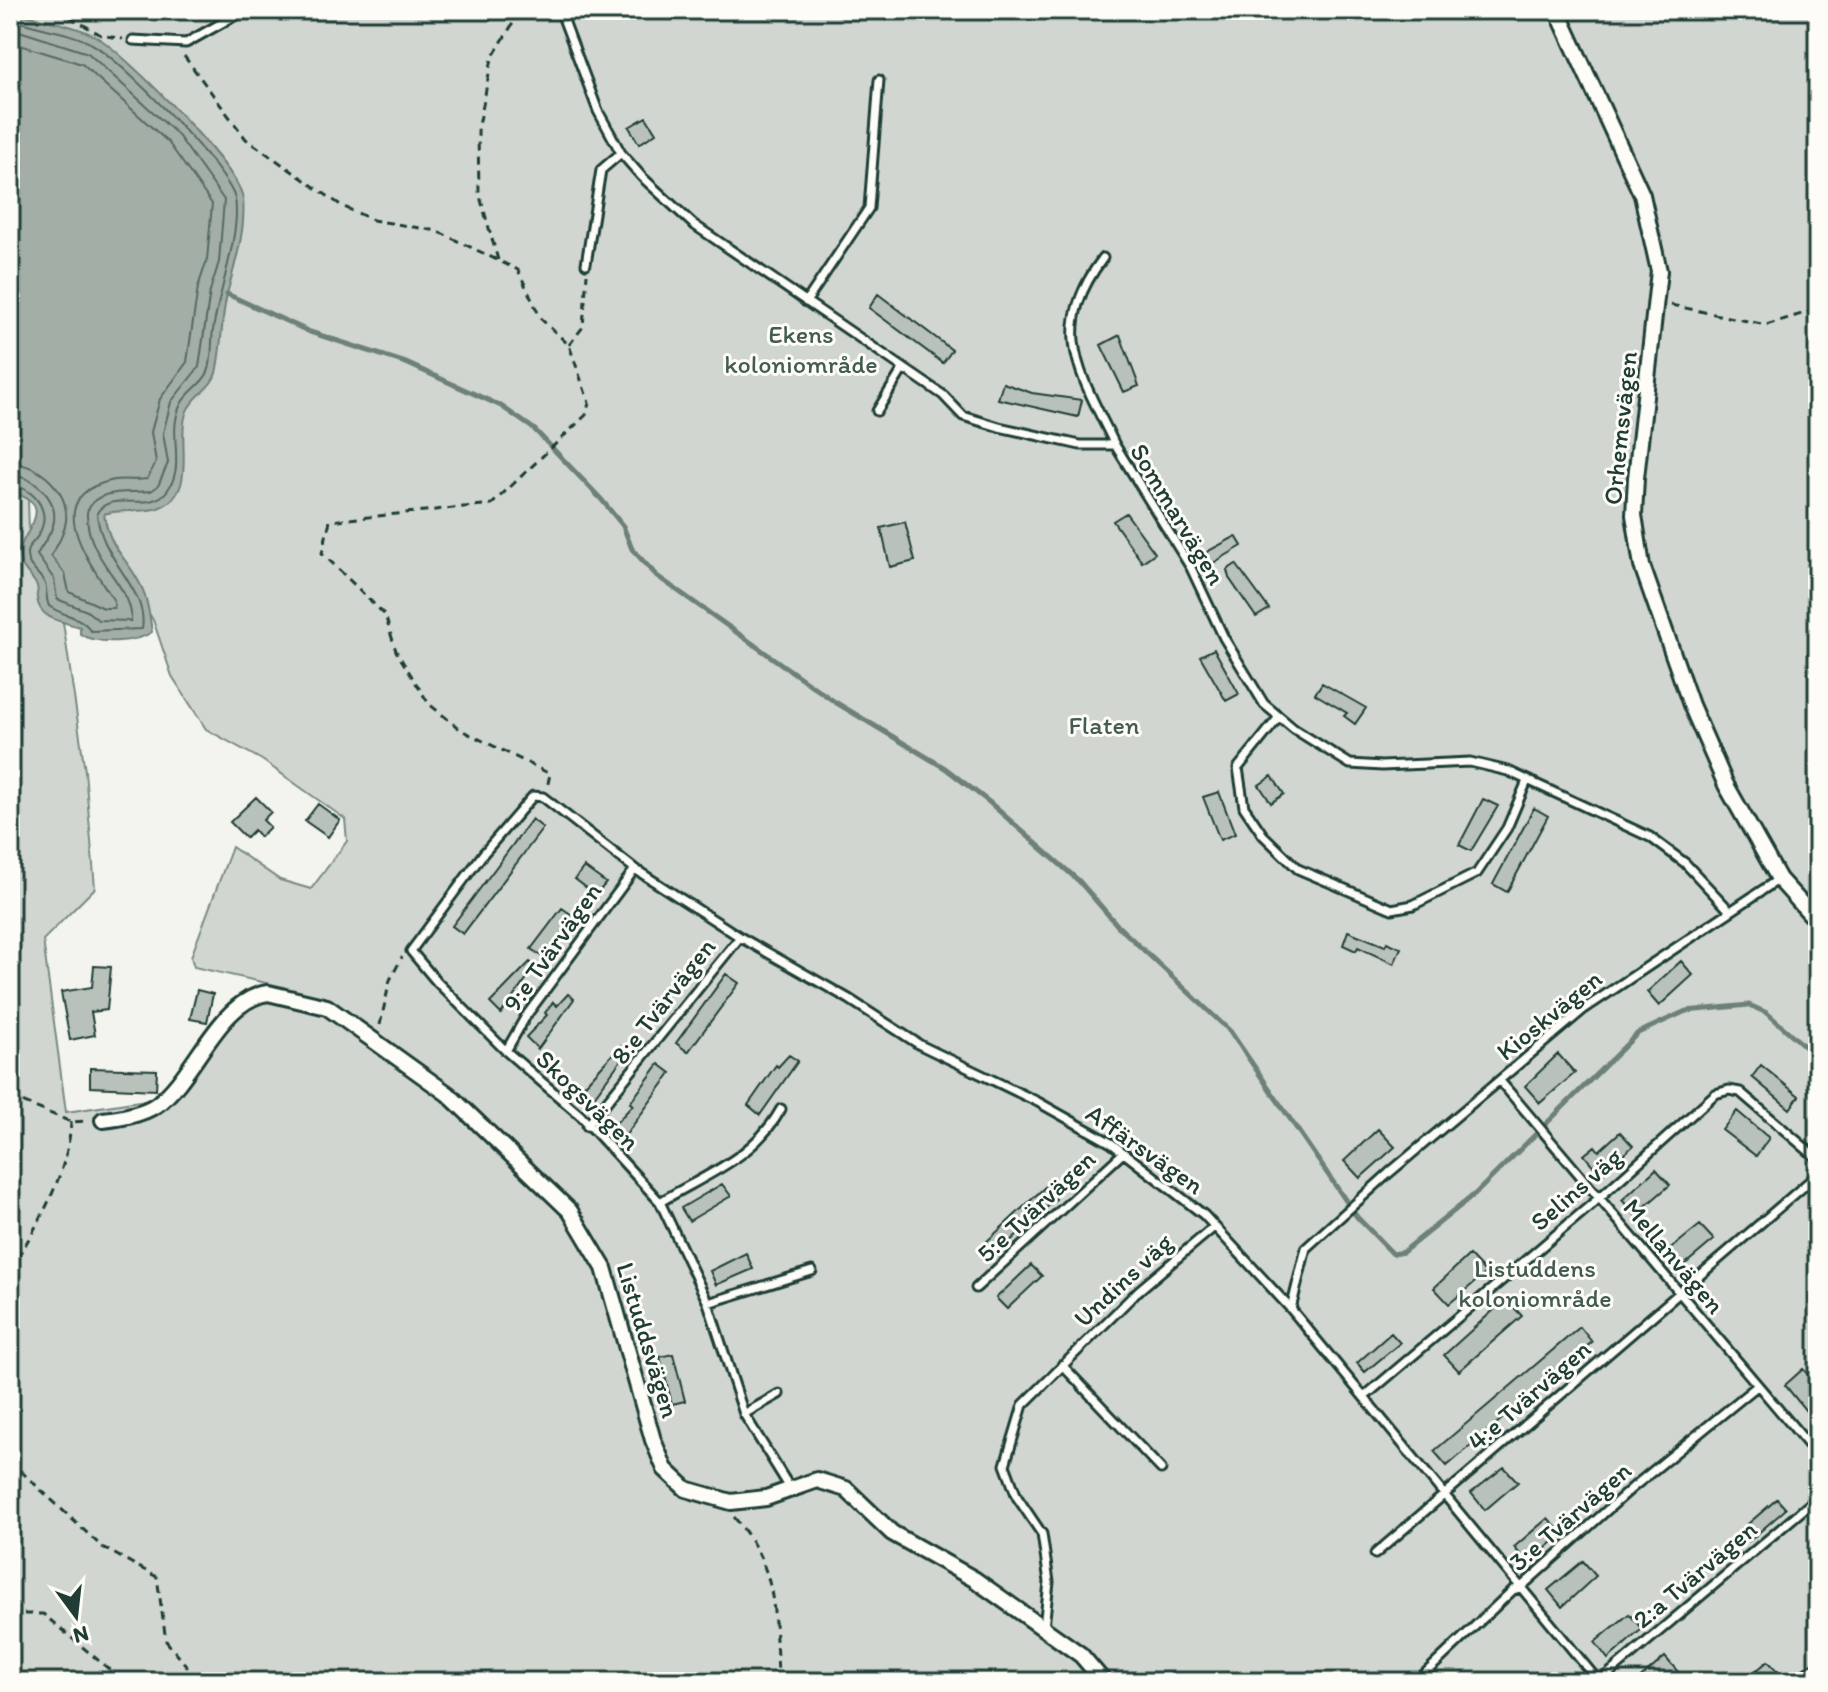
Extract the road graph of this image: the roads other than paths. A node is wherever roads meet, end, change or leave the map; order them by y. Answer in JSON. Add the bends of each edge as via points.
{"nodes":[{"id":1,"x":245,"y":10,"type":"edge"},
{"id":2,"x":560,"y":10,"type":"edge"},
{"id":3,"x":1557,"y":10,"type":"edge"},
{"id":4,"x":133,"y":40,"type":"road end"},
{"id":5,"x":879,"y":80,"type":"dead end"},
{"id":6,"x":621,"y":153,"type":"junction"},
{"id":7,"x":1103,"y":258,"type":"dead end"},
{"id":8,"x":586,"y":264,"type":"road end"},
{"id":9,"x":806,"y":302,"type":"junction"},
{"id":10,"x":903,"y":369,"type":"junction"},
{"id":11,"x":877,"y":411,"type":"dead end"},
{"id":12,"x":1115,"y":445,"type":"junction"},
{"id":13,"x":1279,"y":717,"type":"junction"},
{"id":14,"x":1527,"y":781,"type":"junction"},
{"id":15,"x":635,"y":869,"type":"junction"},
{"id":16,"x":1779,"y":879,"type":"junction"},
{"id":17,"x":1730,"y":911,"type":"junction"},
{"id":18,"x":1818,"y":922,"type":"edge"},
{"id":19,"x":740,"y":937,"type":"junction"},
{"id":20,"x":411,"y":951,"type":"joint"},
{"id":21,"x":506,"y":1051,"type":"junction"},
{"id":22,"x":1500,"y":1081,"type":"junction"},
{"id":23,"x":781,"y":1109,"type":"dead end"},
{"id":24,"x":103,"y":1120,"type":"road end"},
{"id":25,"x":587,"y":1126,"type":"junction"},
{"id":26,"x":1123,"y":1153,"type":"junction"},
{"id":27,"x":1818,"y":1159,"type":"edge"},
{"id":28,"x":1818,"y":1174,"type":"edge"},
{"id":29,"x":1598,"y":1199,"type":"junction"},
{"id":30,"x":660,"y":1202,"type":"junction"},
{"id":31,"x":1214,"y":1227,"type":"junction"},
{"id":32,"x":812,"y":1271,"type":"dead end"},
{"id":33,"x":976,"y":1288,"type":"dead end"},
{"id":34,"x":1680,"y":1293,"type":"junction"},
{"id":35,"x":708,"y":1303,"type":"junction"},
{"id":36,"x":1291,"y":1309,"type":"junction"},
{"id":37,"x":1062,"y":1365,"type":"junction"},
{"id":38,"x":1757,"y":1386,"type":"junction"},
{"id":39,"x":779,"y":1394,"type":"dead end"},
{"id":40,"x":1364,"y":1397,"type":"junction"},
{"id":41,"x":744,"y":1414,"type":"junction"},
{"id":42,"x":1818,"y":1456,"type":"edge"},
{"id":43,"x":1161,"y":1469,"type":"dead end"},
{"id":44,"x":790,"y":1488,"type":"junction"},
{"id":45,"x":1446,"y":1493,"type":"junction"},
{"id":46,"x":1818,"y":1497,"type":"edge"},
{"id":47,"x":1375,"y":1554,"type":"dead end"},
{"id":48,"x":1520,"y":1588,"type":"junction"},
{"id":49,"x":1044,"y":1630,"type":"junction"},
{"id":50,"x":1818,"y":1665,"type":"edge"},
{"id":51,"x":1104,"y":1682,"type":"edge"},
{"id":52,"x":1416,"y":1682,"type":"edge"},
{"id":53,"x":1599,"y":1682,"type":"edge"},
{"id":54,"x":1794,"y":1682,"type":"edge"}],
"edges":[{"from":1,"to":4,"type":"lane","via":[[186,43]]},
{"from":2,"to":6,"type":"lane","name":"Sommarvägen","via":[[598,111]]},
{"from":3,"to":16,"type":"street","name":"Orhemsvägen","via":[[1642,195],[1659,271],[1636,478],[1634,515],[1642,566],[1691,705],[1726,785]]},
{"from":5,"to":9,"type":"lane","via":[[869,208]]},
{"from":6,"to":8,"type":"lane","via":[[601,170]]},
{"from":6,"to":9,"type":"lane","name":"Sommarvägen","via":[[693,224]]},
{"from":7,"to":12,"type":"lane","via":[[1088,278],[1071,340],[1076,365]]},
{"from":9,"to":10,"type":"lane","name":"Sommarvägen"},
{"from":10,"to":11,"type":"lane"},
{"from":10,"to":12,"type":"lane","name":"Sommarvägen","via":[[943,395],[963,416],[1080,445]]},
{"from":12,"to":13,"type":"lane","name":"Sommarvägen","via":[[1191,568],[1224,638],[1264,704]]},
{"from":13,"to":14,"type":"lane","name":"Sommarvägen","via":[[1350,764],[1470,762]]},
{"from":13,"to":14,"type":"lane","via":[[1238,768],[1244,807],[1263,835],[1298,869],[1392,909],[1413,905],[1477,873],[1507,828]]},
{"from":14,"to":17,"type":"lane","name":"Sommarvägen","via":[[1650,837],[1685,863]]},
{"from":15,"to":19,"type":"lane","name":"Affärsvägen"},
{"from":15,"to":20,"type":"lane","name":"Affärsvägen","via":[[543,797],[533,796]]},
{"from":15,"to":21,"type":"lane","name":"9:e Tvärvägen"},
{"from":16,"to":17,"type":"lane","name":"Kioskvägen"},
{"from":16,"to":18,"type":"street","name":"Orhemsvägen"},
{"from":17,"to":22,"type":"lane","name":"Kioskvägen","via":[[1584,1009]]},
{"from":19,"to":25,"type":"lane","name":"8:e Tvärvägen"},
{"from":19,"to":26,"type":"lane","name":"Affärsvägen","via":[[920,1045],[1038,1102]]},
{"from":20,"to":21,"type":"lane","name":"Skogsvägen"},
{"from":21,"to":25,"type":"lane","name":"Skogsvägen"},
{"from":22,"to":29,"type":"lane","name":"Mellanvägen"},
{"from":22,"to":36,"type":"lane","name":"Kioskvägen","via":[[1306,1248]]},
{"from":23,"to":30,"type":"lane","via":[[768,1133],[736,1161]]},
{"from":24,"to":44,"type":"street","name":"Listuddsvägen","via":[[155,1106],[178,1084],[216,1029],[258,994],[327,1007],[448,1094],[570,1211],[604,1268],[665,1469],[686,1489],[731,1502],[766,1498]]},
{"from":25,"to":30,"type":"lane","name":"Skogsvägen"},
{"from":26,"to":31,"type":"lane","name":"Affärsvägen"},
{"from":26,"to":33,"type":"lane","name":"5:e Tvärvägen"},
{"from":27,"to":29,"type":"lane","name":"Selins väg","via":[[1740,1092],[1729,1090],[1715,1094]]},
{"from":28,"to":34,"type":"lane","name":"4:e Tvärvägen"},
{"from":29,"to":34,"type":"lane","name":"Mellanvägen"},
{"from":29,"to":40,"type":"lane","name":"Selins väg"},
{"from":30,"to":35,"type":"lane","name":"Skogsvägen"},
{"from":31,"to":36,"type":"lane","name":"Affärsvägen"},
{"from":31,"to":37,"type":"lane","name":"Undins väg"},
{"from":32,"to":35,"type":"lane"},
{"from":34,"to":38,"type":"lane","name":"Mellanvägen"},
{"from":34,"to":45,"type":"lane","name":"4:e Tvärvägen"},
{"from":35,"to":41,"type":"lane","name":"Skogsvägen"},
{"from":36,"to":40,"type":"lane","name":"Affärsvägen"},
{"from":37,"to":43,"type":"lane"},
{"from":37,"to":49,"type":"lane","name":"Undins väg","via":[[1023,1405],[1005,1465],[1017,1497],[1042,1534],[1049,1582]]},
{"from":38,"to":42,"type":"lane","name":"Mellanvägen"},
{"from":38,"to":48,"type":"lane","name":"3:e Tvärvägen"},
{"from":39,"to":41,"type":"lane"},
{"from":40,"to":45,"type":"lane","name":"Affärsvägen"},
{"from":41,"to":44,"type":"lane","name":"Skogsvägen"},
{"from":44,"to":49,"type":"street","name":"Listuddsvägen","via":[[817,1480],[846,1489],[892,1533],[974,1579]]},
{"from":45,"to":47,"type":"lane","name":"4:e Tvärvägen"},
{"from":45,"to":48,"type":"lane","name":"Affärsvägen"},
{"from":46,"to":53,"type":"lane","name":"2:a Tvärvägen"},
{"from":48,"to":52,"type":"lane","name":"3:e Tvärvägen"},
{"from":48,"to":53,"type":"lane","name":"Affärsvägen"},
{"from":49,"to":51,"type":"street","name":"Listuddsvägen","via":[[1081,1655]]},
{"from":50,"to":54,"type":"lane"}]}
